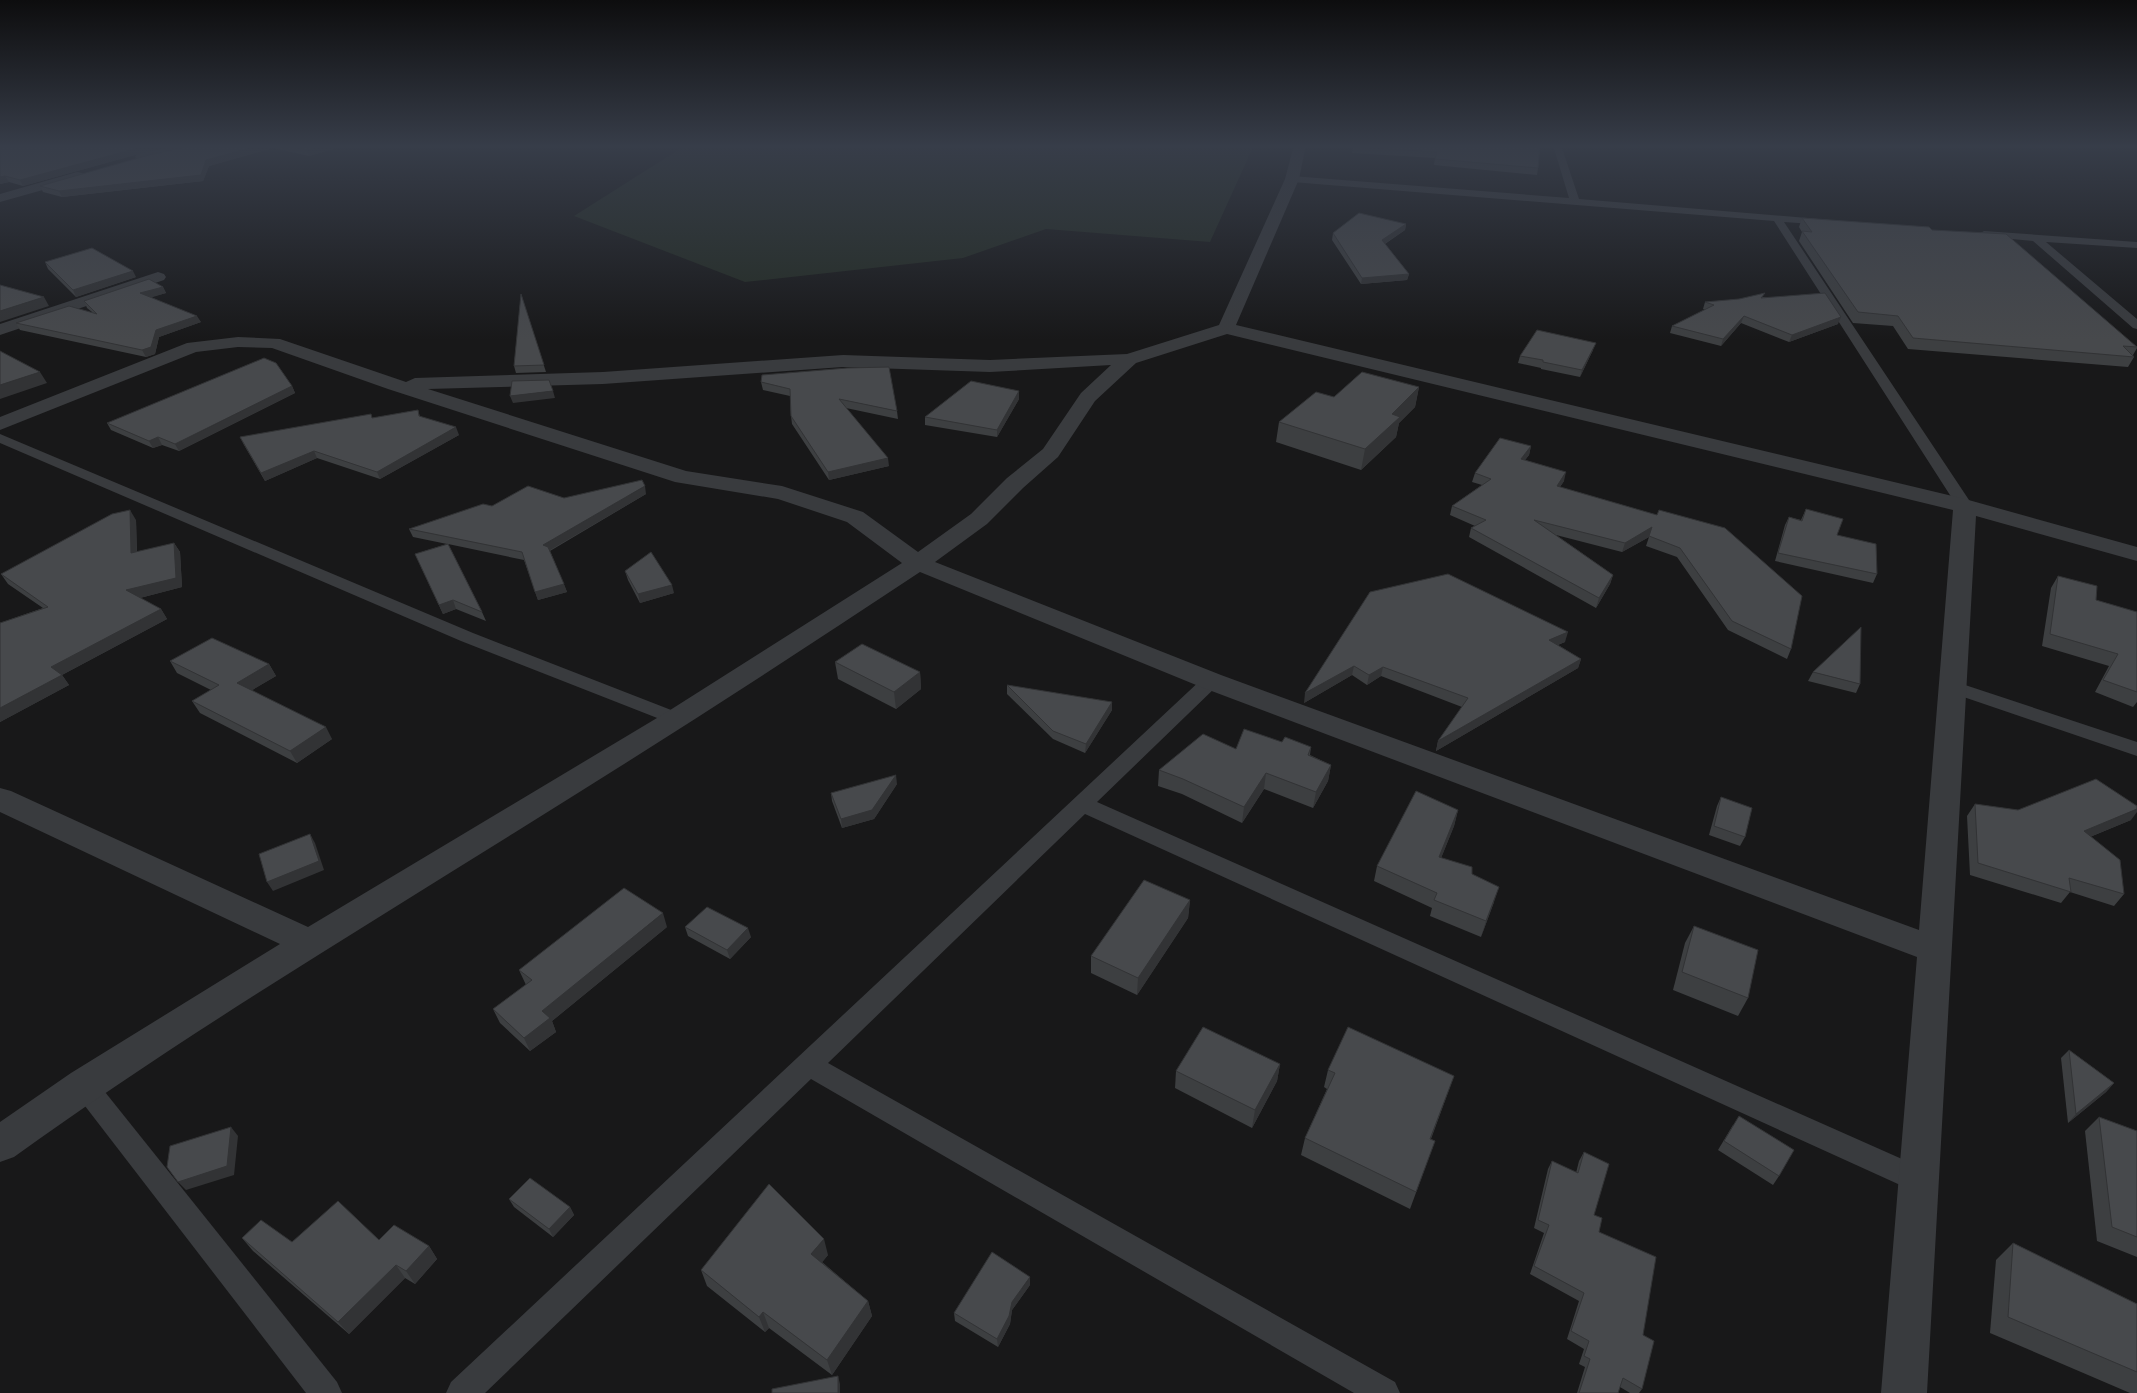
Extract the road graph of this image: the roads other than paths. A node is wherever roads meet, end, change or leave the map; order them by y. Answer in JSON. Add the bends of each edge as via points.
{"nodes":[{"id":1,"x":1278,"y":210,"type":"edge"},
{"id":2,"x":1682,"y":210,"type":"edge"},
{"id":3,"x":1777,"y":218,"type":"junction"},
{"id":4,"x":1835,"y":222,"type":"edge"},
{"id":5,"x":1970,"y":233,"type":"edge"},
{"id":6,"x":2037,"y":239,"type":"junction"},
{"id":7,"x":2137,"y":245,"type":"edge"},
{"id":8,"x":158,"y":277,"type":"dead end"},
{"id":9,"x":2137,"y":325,"type":"edge"},
{"id":10,"x":1226,"y":328,"type":"junction"},
{"id":11,"x":0,"y":330,"type":"edge"},
{"id":12,"x":1129,"y":359,"type":"junction"},
{"id":13,"x":395,"y":385,"type":"junction"},
{"id":14,"x":0,"y":424,"type":"edge"},
{"id":15,"x":0,"y":438,"type":"edge"},
{"id":16,"x":1965,"y":506,"type":"junction"},
{"id":17,"x":2137,"y":554,"type":"edge"},
{"id":18,"x":918,"y":563,"type":"junction"},
{"id":19,"x":1211,"y":681,"type":"junction"},
{"id":20,"x":1953,"y":687,"type":"junction"},
{"id":21,"x":677,"y":719,"type":"junction"},
{"id":22,"x":2137,"y":749,"type":"edge"},
{"id":23,"x":0,"y":799,"type":"edge"},
{"id":24,"x":1082,"y":804,"type":"junction"},
{"id":25,"x":310,"y":943,"type":"junction"},
{"id":26,"x":1935,"y":950,"type":"junction"},
{"id":27,"x":809,"y":1065,"type":"junction"},
{"id":28,"x":84,"y":1085,"type":"junction"},
{"id":29,"x":0,"y":1144,"type":"edge"},
{"id":30,"x":1919,"y":1180,"type":"junction"},
{"id":31,"x":326,"y":1393,"type":"edge"},
{"id":32,"x":462,"y":1393,"type":"edge"},
{"id":33,"x":1384,"y":1393,"type":"edge"},
{"id":34,"x":1904,"y":1393,"type":"edge"}],
"edges":[{"from":1,"to":10,"type":"street"},
{"from":2,"to":3,"type":"lane"},
{"from":3,"to":4,"type":"lane"},
{"from":3,"to":16,"type":"lane"},
{"from":5,"to":6,"type":"lane"},
{"from":6,"to":7,"type":"lane"},
{"from":6,"to":9,"type":"lane"},
{"from":8,"to":11,"type":"street"},
{"from":10,"to":12,"type":"street"},
{"from":10,"to":16,"type":"street"},
{"from":12,"to":13,"type":"street","via":[[990,366],[844,360],[603,378]]},
{"from":12,"to":18,"type":"street","via":[[1088,397],[1051,453],[1014,483],[979,519]]},
{"from":13,"to":14,"type":"street","via":[[274,343],[229,343],[193,347]]},
{"from":13,"to":18,"type":"street","via":[[683,477],[782,493],[855,518]]},
{"from":15,"to":21,"type":"lane","via":[[467,637]]},
{"from":16,"to":17,"type":"street"},
{"from":16,"to":20,"type":"street"},
{"from":18,"to":19,"type":"street"},
{"from":18,"to":21,"type":"street"},
{"from":19,"to":24,"type":"lane"},
{"from":19,"to":26,"type":"street"},
{"from":20,"to":22,"type":"lane"},
{"from":20,"to":26,"type":"street"},
{"from":21,"to":25,"type":"street"},
{"from":23,"to":25,"type":"street"},
{"from":24,"to":27,"type":"lane"},
{"from":24,"to":30,"type":"lane"},
{"from":25,"to":28,"type":"street"},
{"from":26,"to":30,"type":"street"},
{"from":27,"to":32,"type":"lane"},
{"from":27,"to":33,"type":"lane"},
{"from":28,"to":29,"type":"street"},
{"from":28,"to":31,"type":"lane"},
{"from":30,"to":34,"type":"street"}]}
